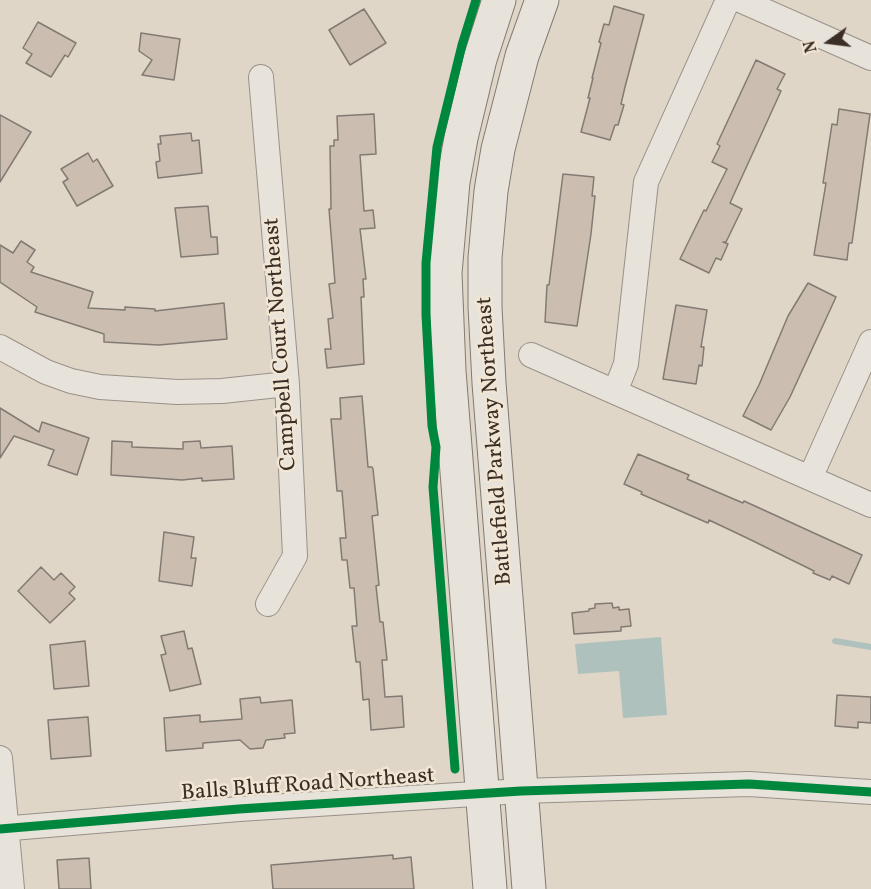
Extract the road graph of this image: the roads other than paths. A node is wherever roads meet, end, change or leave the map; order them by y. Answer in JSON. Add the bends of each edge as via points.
{"nodes":[{"id":1,"x":500,"y":0,"type":"edge"},
{"id":2,"x":542,"y":0,"type":"edge"},
{"id":3,"x":728,"y":0,"type":"edge"},
{"id":4,"x":740,"y":0,"type":"edge"},
{"id":5,"x":871,"y":58,"type":"edge"},
{"id":6,"x":261,"y":77,"type":"dead end"},
{"id":7,"x":871,"y":342,"type":"edge"},
{"id":8,"x":0,"y":347,"type":"edge"},
{"id":9,"x":531,"y":355,"type":"dead end"},
{"id":10,"x":287,"y":384,"type":"junction"},
{"id":11,"x":615,"y":392,"type":"junction"},
{"id":12,"x":810,"y":478,"type":"junction"},
{"id":13,"x":871,"y":505,"type":"edge"},
{"id":14,"x":268,"y":604,"type":"dead end"},
{"id":15,"x":0,"y":758,"type":"edge"},
{"id":16,"x":521,"y":791,"type":"junction"},
{"id":17,"x":871,"y":792,"type":"edge"},
{"id":18,"x":482,"y":793,"type":"junction"},
{"id":19,"x":4,"y":829,"type":"edge"},
{"id":20,"x":12,"y":889,"type":"edge"},
{"id":21,"x":490,"y":889,"type":"edge"},
{"id":22,"x":529,"y":889,"type":"edge"}],
"edges":[{"from":1,"to":18,"type":"main road","name":"Battlefield Parkway Northeast","via":[[460,138],[445,273]]},
{"from":2,"to":16,"type":"main road","name":"Battlefield Parkway Northeast","via":[[522,56],[498,148],[485,258],[490,404]]},
{"from":3,"to":11,"type":"street","via":[[646,182],[626,364]]},
{"from":4,"to":5,"type":"street"},
{"from":6,"to":10,"type":"street","name":"Campbell Court Northeast"},
{"from":7,"to":12,"type":"street"},
{"from":8,"to":10,"type":"street","via":[[46,372],[100,387],[177,392]]},
{"from":9,"to":11,"type":"street"},
{"from":10,"to":14,"type":"street","name":"Campbell Court Northeast","via":[[296,556]]},
{"from":11,"to":12,"type":"street"},
{"from":12,"to":13,"type":"street"},
{"from":15,"to":19,"type":"street"},
{"from":16,"to":17,"type":"street","name":"Balls Bluff Road Northeast","via":[[749,784]]},
{"from":16,"to":18,"type":"street","name":"Balls Bluff Road Northeast"},
{"from":16,"to":22,"type":"main road","name":"Battlefield Parkway Northeast"},
{"from":18,"to":19,"type":"street","name":"Balls Bluff Road Northeast"},
{"from":18,"to":21,"type":"main road","name":"Battlefield Parkway Northeast"},
{"from":19,"to":20,"type":"street"}]}
